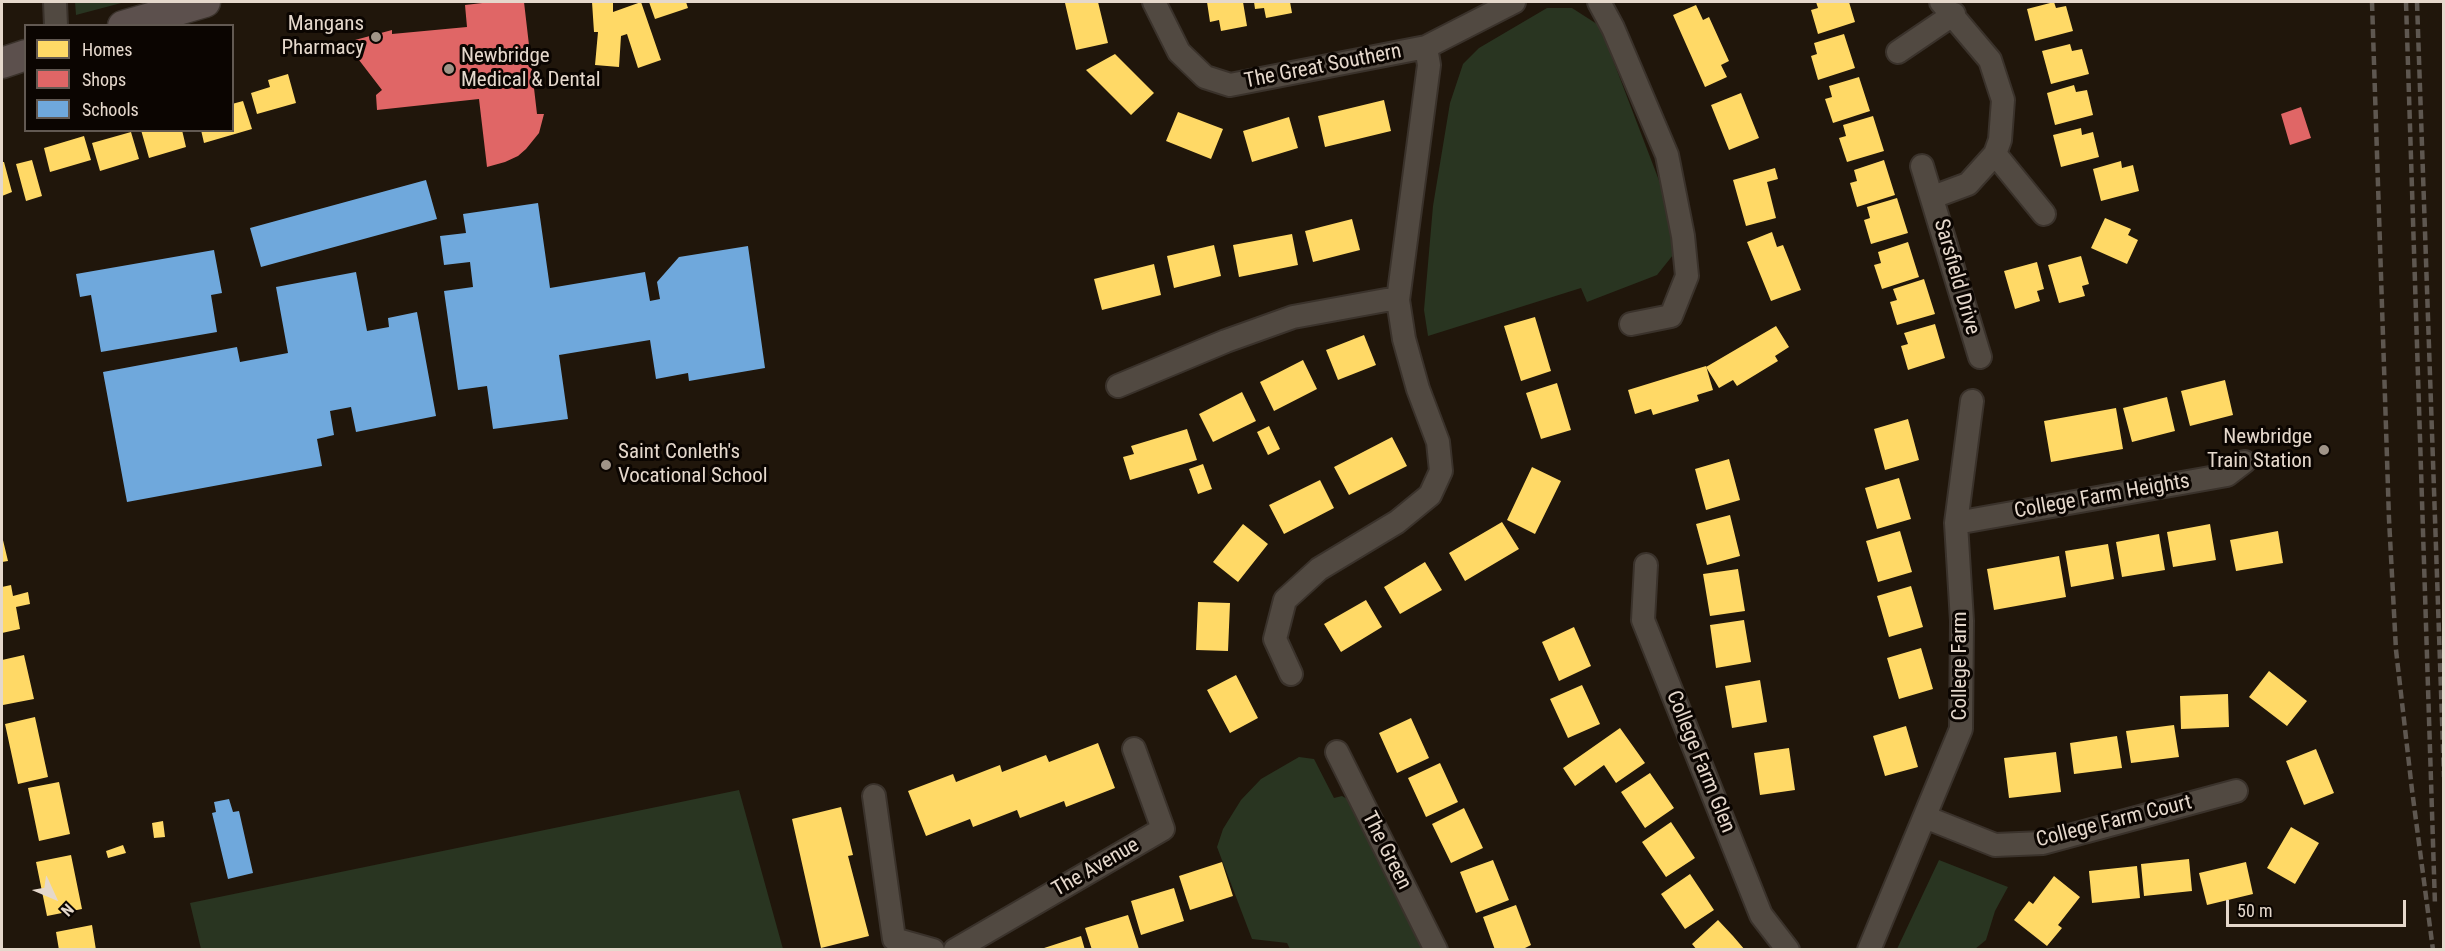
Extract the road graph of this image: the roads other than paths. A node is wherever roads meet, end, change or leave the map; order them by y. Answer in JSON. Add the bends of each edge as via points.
{"nodes":[{"id":1,"x":55,"y":2,"type":"edge"},
{"id":2,"x":206,"y":2,"type":"edge"},
{"id":3,"x":1155,"y":2,"type":"edge"},
{"id":4,"x":1514,"y":2,"type":"edge"},
{"id":5,"x":1599,"y":2,"type":"edge"},
{"id":6,"x":1948,"y":8,"type":"edge"},
{"id":7,"x":56,"y":24,"type":"edge"},
{"id":8,"x":130,"y":24,"type":"edge"},
{"id":9,"x":1426,"y":47,"type":"junction"},
{"id":10,"x":1898,"y":52,"type":"dead end"},
{"id":11,"x":24,"y":56,"type":"edge"},
{"id":12,"x":2,"y":63,"type":"edge"},
{"id":13,"x":1995,"y":154,"type":"junction"},
{"id":14,"x":1923,"y":166,"type":"dead end"},
{"id":15,"x":1933,"y":197,"type":"junction"},
{"id":16,"x":2044,"y":214,"type":"dead end"},
{"id":17,"x":1398,"y":300,"type":"junction"},
{"id":18,"x":1631,"y":324,"type":"dead end"},
{"id":19,"x":1980,"y":357,"type":"dead end"},
{"id":20,"x":1118,"y":386,"type":"dead end"},
{"id":21,"x":1972,"y":401,"type":"dead end"},
{"id":22,"x":2244,"y":462,"type":"dead end"},
{"id":23,"x":1956,"y":524,"type":"junction"},
{"id":24,"x":1646,"y":566,"type":"dead end"},
{"id":25,"x":1291,"y":674,"type":"dead end"},
{"id":26,"x":1134,"y":749,"type":"dead end"},
{"id":27,"x":1337,"y":752,"type":"dead end"},
{"id":28,"x":2236,"y":791,"type":"dead end"},
{"id":29,"x":874,"y":796,"type":"dead end"},
{"id":30,"x":1924,"y":817,"type":"junction"},
{"id":31,"x":886,"y":944,"type":"edge"},
{"id":32,"x":933,"y":950,"type":"edge"},
{"id":33,"x":955,"y":950,"type":"edge"},
{"id":34,"x":1436,"y":950,"type":"edge"},
{"id":35,"x":1788,"y":950,"type":"edge"},
{"id":36,"x":1869,"y":950,"type":"edge"}],
"edges":[{"from":1,"to":7,"type":"street"},
{"from":2,"to":8,"type":"main road"},
{"from":3,"to":9,"type":"street","name":"The Great Southern","via":[[1179,52],[1205,77],[1230,85]]},
{"from":4,"to":9,"type":"street","name":"The Great Southern"},
{"from":5,"to":18,"type":"street","via":[[1667,155],[1688,276],[1671,315]]},
{"from":6,"to":10,"type":"street"},
{"from":6,"to":13,"type":"street","via":[[1990,60],[2003,100]]},
{"from":9,"to":17,"type":"street","name":"The Great Southern","via":[[1429,64]]},
{"from":11,"to":12,"type":"main road"},
{"from":13,"to":15,"type":"street","name":"Sarsfield Drive","via":[[1968,184]]},
{"from":13,"to":16,"type":"street"},
{"from":14,"to":15,"type":"street","name":"Sarsfield Drive"},
{"from":15,"to":19,"type":"street","name":"Sarsfield Drive"},
{"from":17,"to":20,"type":"street","via":[[1293,317]]},
{"from":17,"to":25,"type":"street","name":"The Great Southern","via":[[1418,389],[1438,442],[1441,471],[1431,495],[1397,522],[1319,569],[1285,600],[1275,639]]},
{"from":21,"to":23,"type":"street","name":"College Farm"},
{"from":22,"to":23,"type":"street","name":"College Farm Heights","via":[[2227,475]]},
{"from":23,"to":30,"type":"street","name":"College Farm","via":[[1962,621],[1961,729]]},
{"from":24,"to":35,"type":"street","name":"College Farm Glen","via":[[1643,620],[1761,915]]},
{"from":26,"to":33,"type":"street","name":"The Avenue","via":[[1163,829]]},
{"from":27,"to":34,"type":"street","name":"The Green"},
{"from":28,"to":30,"type":"street","name":"College Farm Court","via":[[2043,843],[1995,845]]},
{"from":29,"to":31,"type":"street"},
{"from":30,"to":36,"type":"street","name":"College Farm"},
{"from":31,"to":32,"type":"street"}]}
